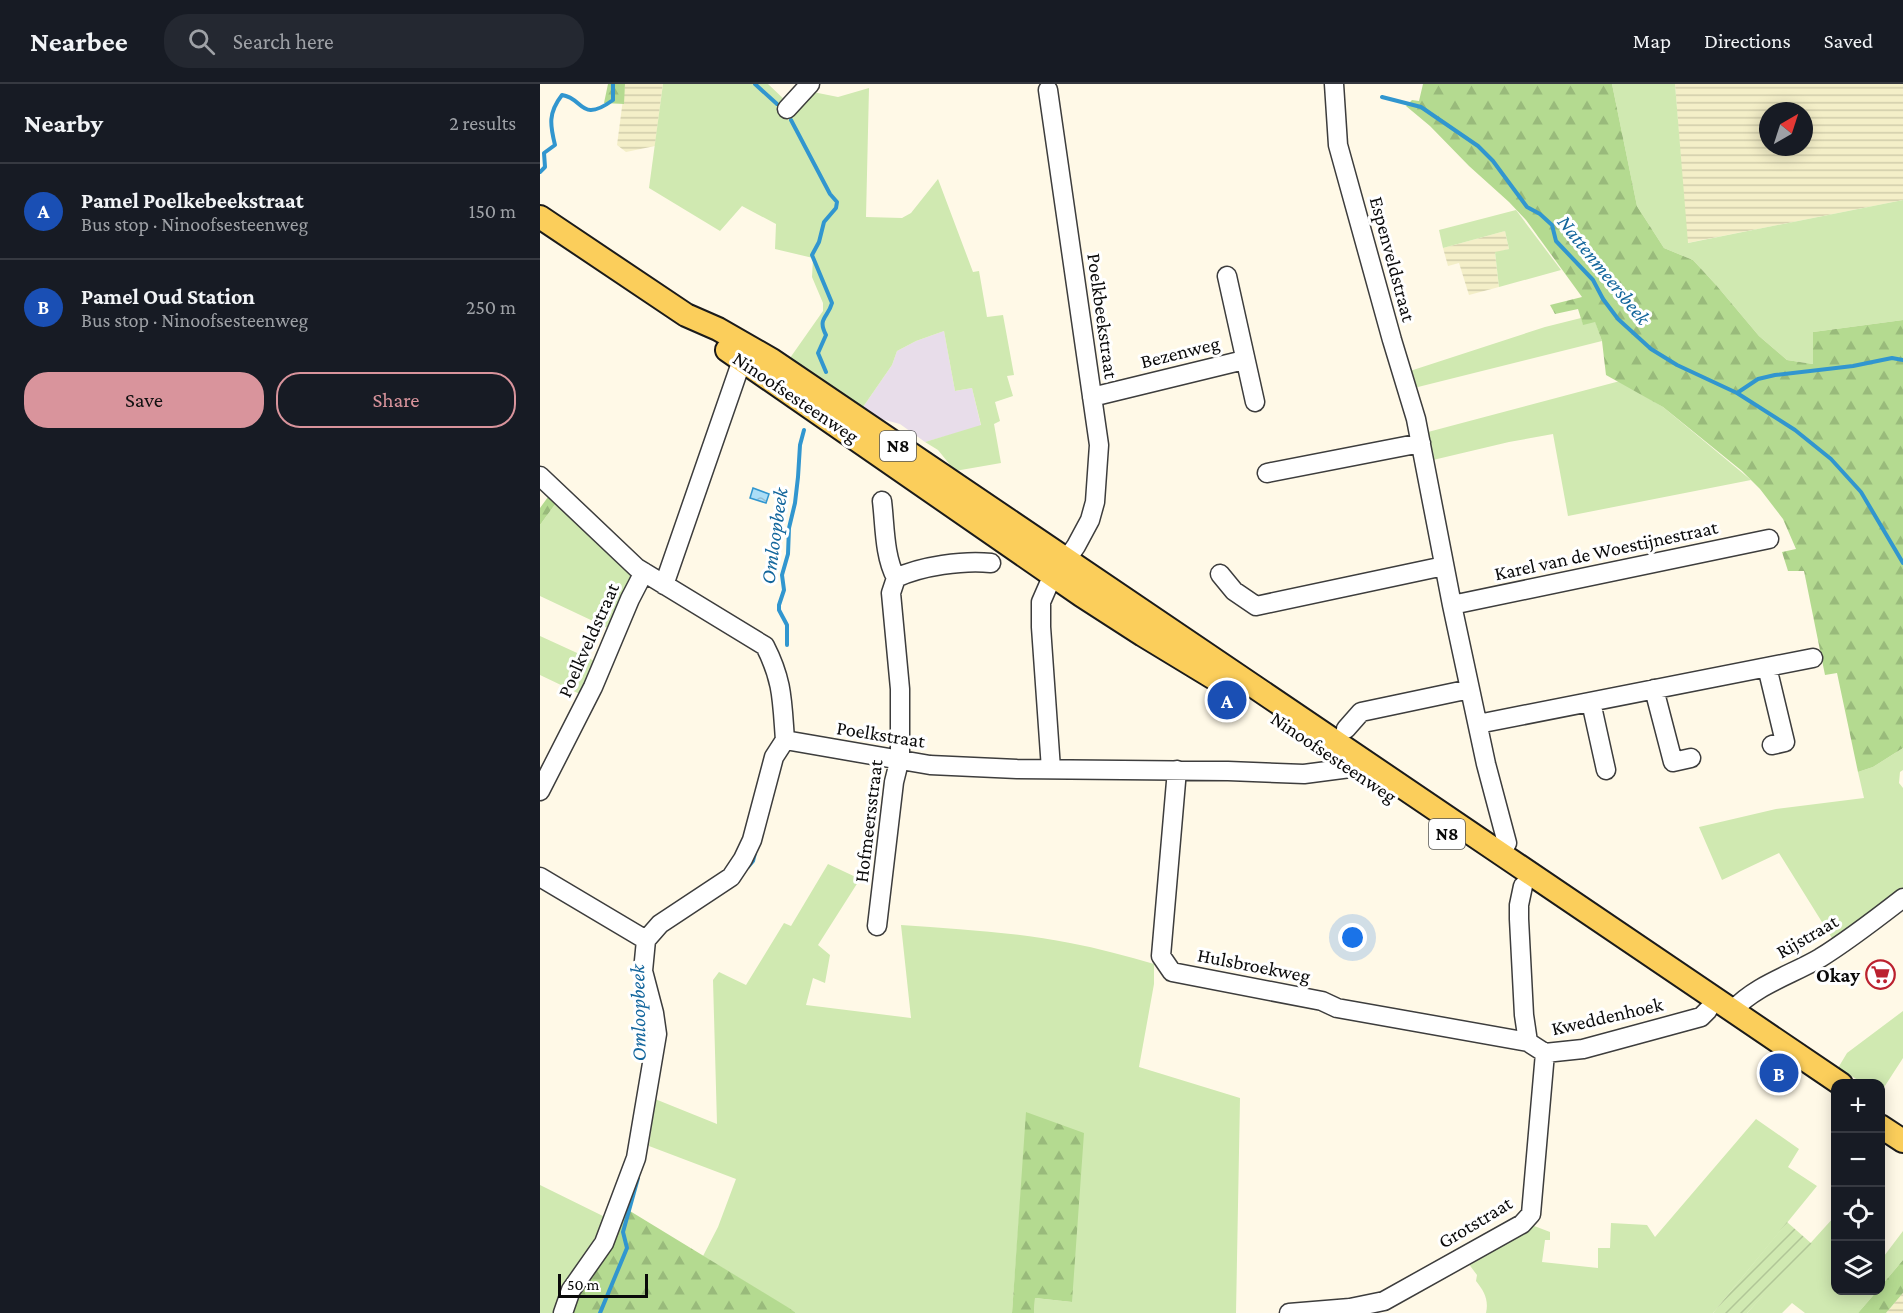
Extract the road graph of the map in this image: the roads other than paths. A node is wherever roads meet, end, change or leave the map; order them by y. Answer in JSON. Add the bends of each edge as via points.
{"nodes":[{"id":1,"x":810,"y":84,"type":"edge"},
{"id":2,"x":1334,"y":84,"type":"edge"},
{"id":3,"x":1049,"y":86,"type":"edge"},
{"id":4,"x":787,"y":109,"type":"dead end"},
{"id":5,"x":540,"y":217,"type":"edge"},
{"id":6,"x":1227,"y":276,"type":"dead end"},
{"id":7,"x":686,"y":315,"type":"junction"},
{"id":8,"x":742,"y":360,"type":"junction"},
{"id":9,"x":1244,"y":360,"type":"junction"},
{"id":10,"x":1092,"y":397,"type":"junction"},
{"id":11,"x":1255,"y":402,"type":"dead end"},
{"id":12,"x":1420,"y":443,"type":"junction"},
{"id":13,"x":1267,"y":473,"type":"dead end"},
{"id":14,"x":540,"y":476,"type":"edge"},
{"id":15,"x":882,"y":501,"type":"dead end"},
{"id":16,"x":1768,"y":539,"type":"dead end"},
{"id":17,"x":991,"y":562,"type":"dead end"},
{"id":18,"x":1444,"y":566,"type":"junction"},
{"id":19,"x":1061,"y":569,"type":"junction"},
{"id":20,"x":644,"y":572,"type":"junction"},
{"id":21,"x":1220,"y":574,"type":"dead end"},
{"id":22,"x":896,"y":578,"type":"junction"},
{"id":23,"x":664,"y":585,"type":"junction"},
{"id":24,"x":1452,"y":605,"type":"junction"},
{"id":25,"x":1813,"y":658,"type":"dead end"},
{"id":26,"x":1767,"y":667,"type":"junction"},
{"id":27,"x":1470,"y":689,"type":"junction"},
{"id":28,"x":1654,"y":689,"type":"junction"},
{"id":29,"x":1590,"y":702,"type":"junction"},
{"id":30,"x":1478,"y":724,"type":"junction"},
{"id":31,"x":1346,"y":729,"type":"dead end"},
{"id":32,"x":785,"y":740,"type":"junction"},
{"id":33,"x":1772,"y":745,"type":"dead end"},
{"id":34,"x":900,"y":758,"type":"junction"},
{"id":35,"x":1691,"y":758,"type":"dead end"},
{"id":36,"x":1350,"y":768,"type":"junction"},
{"id":37,"x":1051,"y":769,"type":"junction"},
{"id":38,"x":1606,"y":770,"type":"dead end"},
{"id":39,"x":1177,"y":771,"type":"junction"},
{"id":40,"x":540,"y":791,"type":"edge"},
{"id":41,"x":1501,"y":854,"type":"junction"},
{"id":42,"x":540,"y":877,"type":"edge"},
{"id":43,"x":1523,"y":886,"type":"junction"},
{"id":44,"x":1903,"y":898,"type":"edge"},
{"id":45,"x":878,"y":926,"type":"dead end"},
{"id":46,"x":646,"y":940,"type":"junction"},
{"id":47,"x":1708,"y":1010,"type":"junction"},
{"id":48,"x":1733,"y":1010,"type":"junction"},
{"id":49,"x":1528,"y":1042,"type":"junction"},
{"id":50,"x":1545,"y":1053,"type":"junction"},
{"id":51,"x":1834,"y":1079,"type":"edge"},
{"id":52,"x":1831,"y":1093,"type":"edge"},
{"id":53,"x":1885,"y":1112,"type":"edge"},
{"id":54,"x":1903,"y":1123,"type":"edge"},
{"id":55,"x":1885,"y":1129,"type":"edge"},
{"id":56,"x":1903,"y":1142,"type":"edge"},
{"id":57,"x":563,"y":1313,"type":"edge"},
{"id":58,"x":1289,"y":1313,"type":"edge"}],
"edges":[{"from":1,"to":4,"type":"street"},
{"from":2,"to":12,"type":"street","name":"Espenveldstraat","via":[[1338,145]]},
{"from":3,"to":10,"type":"street","name":"Poelkbeekstraat"},
{"from":5,"to":7,"type":"main road","name":"Ninoofsesteenweg","number":"N8"},
{"from":6,"to":9,"type":"street","name":"Bezenweg"},
{"from":7,"to":8,"type":"main road","name":"Ninoofsesteenweg","number":"N8","via":[[703,333]]},
{"from":7,"to":19,"type":"main road","name":"Ninoofsesteenweg","number":"N8","via":[[772,360]]},
{"from":8,"to":19,"type":"main road","name":"Ninoofsesteenweg","number":"N8"},
{"from":8,"to":23,"type":"street"},
{"from":9,"to":10,"type":"street","name":"Bezenweg"},
{"from":9,"to":11,"type":"street","name":"Bezenweg"},
{"from":10,"to":19,"type":"street","name":"Poelkbeekstraat","via":[[1099,445],[1095,502],[1086,530]]},
{"from":12,"to":13,"type":"street"},
{"from":12,"to":18,"type":"street"},
{"from":14,"to":20,"type":"street"},
{"from":15,"to":22,"type":"street","name":"Hofmeersstraat","via":[[891,569]]},
{"from":16,"to":24,"type":"street","name":"Karel van de Woestijnestraat"},
{"from":17,"to":22,"type":"street","via":[[911,571]]},
{"from":18,"to":21,"type":"street","via":[[1256,606],[1234,591]]},
{"from":18,"to":24,"type":"street"},
{"from":19,"to":36,"type":"main road","name":"Ninoofsesteenweg","number":"N8","via":[[1143,635]]},
{"from":19,"to":37,"type":"street","name":"Poelkbeekstraat","via":[[1043,595],[1040,609]]},
{"from":19,"to":41,"type":"main road","name":"Ninoofsesteenweg","number":"N8"},
{"from":20,"to":23,"type":"street"},
{"from":20,"to":40,"type":"street","name":"Poelkveldstraat","via":[[593,687]]},
{"from":22,"to":34,"type":"street","name":"Hofmeersstraat","via":[[891,592],[900,688]]},
{"from":23,"to":32,"type":"street","via":[[765,646],[781,688]]},
{"from":24,"to":27,"type":"street"},
{"from":25,"to":26,"type":"street"},
{"from":26,"to":28,"type":"street"},
{"from":26,"to":33,"type":"street","via":[[1785,742]]},
{"from":27,"to":30,"type":"street"},
{"from":27,"to":31,"type":"street","via":[[1361,712]]},
{"from":28,"to":29,"type":"street"},
{"from":28,"to":35,"type":"street","via":[[1673,762]]},
{"from":29,"to":30,"type":"street"},
{"from":29,"to":38,"type":"street"},
{"from":30,"to":41,"type":"street","via":[[1507,843]]},
{"from":32,"to":34,"type":"street","name":"Poelkstraat"},
{"from":32,"to":46,"type":"street","via":[[774,757],[752,840],[731,877],[660,924]]},
{"from":34,"to":37,"type":"street","name":"Poelkstraat","via":[[930,765]]},
{"from":34,"to":45,"type":"street","name":"Hofmeersstraat"},
{"from":36,"to":39,"type":"street","name":"Poelkstraat","via":[[1304,774]]},
{"from":36,"to":43,"type":"main road","name":"Ninoofsesteenweg","number":"N8"},
{"from":37,"to":39,"type":"street","name":"Poelkstraat"},
{"from":39,"to":49,"type":"street","name":"Hulsbroekweg","via":[[1161,956],[1172,972],[1322,1000],[1336,1008]]},
{"from":41,"to":48,"type":"main road","name":"Ninoofsesteenweg","number":"N8"},
{"from":42,"to":46,"type":"street"},
{"from":43,"to":47,"type":"main road","name":"Ninoofsesteenweg","number":"N8"},
{"from":43,"to":49,"type":"street","name":"Kweddenhoek","via":[[1519,919]]},
{"from":44,"to":48,"type":"street","name":"Rijstraat","via":[[1848,940],[1743,999]]},
{"from":46,"to":57,"type":"street","via":[[643,971],[657,1034],[636,1158],[604,1243],[571,1290]]},
{"from":47,"to":50,"type":"street","name":"Kweddenhoek","via":[[1701,1017],[1635,1036]]},
{"from":47,"to":52,"type":"main road","name":"Ninoofsesteenweg","number":"N8"},
{"from":48,"to":51,"type":"main road","name":"Ninoofsesteenweg","number":"N8"},
{"from":49,"to":50,"type":"street","name":"Kweddenhoek"},
{"from":50,"to":58,"type":"street","name":"Grotstraat","via":[[1531,1214],[1522,1224],[1384,1301]]},
{"from":53,"to":54,"type":"main road"},
{"from":55,"to":56,"type":"main road"}]}
